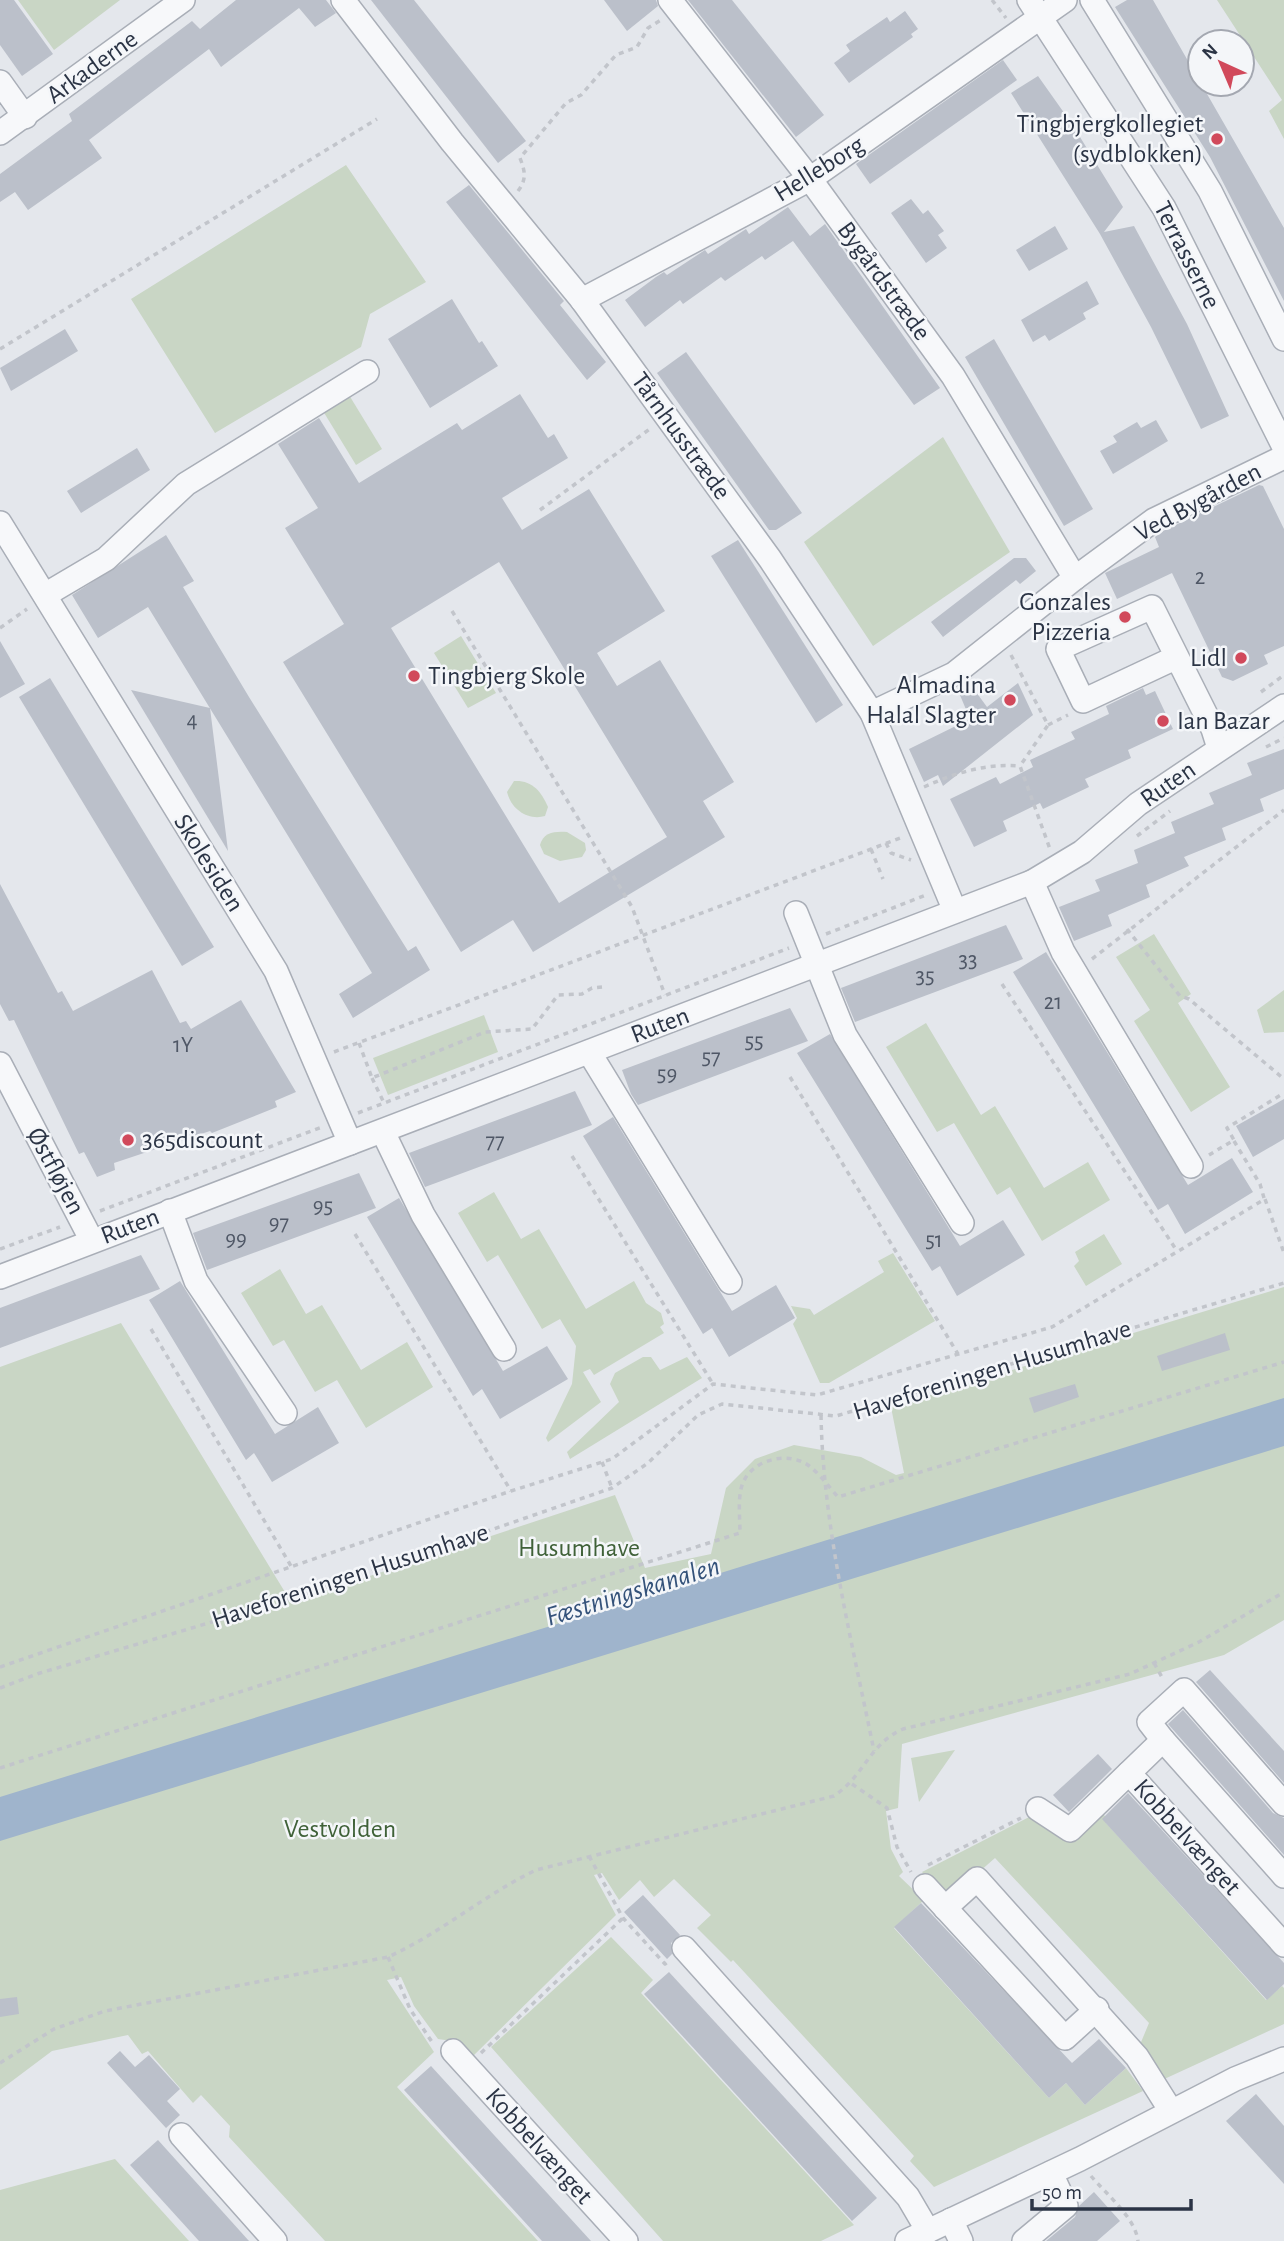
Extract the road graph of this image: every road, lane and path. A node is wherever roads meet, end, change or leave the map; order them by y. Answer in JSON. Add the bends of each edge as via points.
{"nodes":[{"id":1,"x":183,"y":0,"type":"edge"},
{"id":2,"x":343,"y":0,"type":"edge"},
{"id":3,"x":1065,"y":0,"type":"edge"},
{"id":4,"x":1091,"y":0,"type":"edge"},
{"id":5,"x":674,"y":5,"type":"edge"},
{"id":6,"x":1036,"y":8,"type":"edge"},
{"id":7,"x":0,"y":82,"type":"edge"},
{"id":8,"x":25,"y":117,"type":"junction"},
{"id":9,"x":377,"y":119,"type":"dead end"},
{"id":10,"x":0,"y":133,"type":"edge"},
{"id":11,"x":810,"y":179,"type":"junction"},
{"id":12,"x":506,"y":208,"type":"junction"},
{"id":13,"x":582,"y":300,"type":"junction"},
{"id":14,"x":1284,"y":339,"type":"edge"},
{"id":15,"x":0,"y":349,"type":"edge"},
{"id":16,"x":367,"y":372,"type":"dead end"},
{"id":17,"x":667,"y":416,"type":"junction"},
{"id":18,"x":1284,"y":447,"type":"edge"},
{"id":19,"x":1284,"y":457,"type":"edge"},
{"id":20,"x":540,"y":510,"type":"dead end"},
{"id":21,"x":0,"y":523,"type":"edge"},
{"id":22,"x":1074,"y":578,"type":"junction"},
{"id":23,"x":45,"y":595,"type":"junction"},
{"id":24,"x":452,"y":611,"type":"dead end"},
{"id":25,"x":0,"y":628,"type":"edge"},
{"id":26,"x":1002,"y":636,"type":"junction"},
{"id":27,"x":1177,"y":657,"type":"junction"},
{"id":28,"x":1284,"y":706,"type":"edge"},
{"id":29,"x":872,"y":713,"type":"junction"},
{"id":30,"x":1219,"y":748,"type":"junction"},
{"id":31,"x":1020,"y":766,"type":"junction"},
{"id":32,"x":906,"y":795,"type":"junction"},
{"id":33,"x":1284,"y":810,"type":"edge"},
{"id":34,"x":921,"y":830,"type":"junction"},
{"id":35,"x":871,"y":849,"type":"junction"},
{"id":36,"x":1050,"y":851,"type":"dead end"},
{"id":37,"x":883,"y":879,"type":"dead end"},
{"id":38,"x":1032,"y":882,"type":"junction"},
{"id":39,"x":955,"y":911,"type":"junction"},
{"id":40,"x":796,"y":913,"type":"dead end"},
{"id":41,"x":1126,"y":929,"type":"junction"},
{"id":42,"x":642,"y":936,"type":"junction"},
{"id":43,"x":817,"y":967,"type":"junction"},
{"id":44,"x":1076,"y":973,"type":"junction"},
{"id":45,"x":1002,"y":984,"type":"dead end"},
{"id":46,"x":602,"y":987,"type":"dead end"},
{"id":47,"x":675,"y":1020,"type":"junction"},
{"id":48,"x":359,"y":1043,"type":"junction"},
{"id":49,"x":589,"y":1052,"type":"junction"},
{"id":50,"x":316,"y":1059,"type":"junction"},
{"id":51,"x":0,"y":1064,"type":"edge"},
{"id":52,"x":790,"y":1077,"type":"dead end"},
{"id":53,"x":372,"y":1078,"type":"junction"},
{"id":54,"x":1284,"y":1079,"type":"edge"},
{"id":55,"x":1284,"y":1093,"type":"edge"},
{"id":56,"x":384,"y":1103,"type":"dead end"},
{"id":57,"x":383,"y":1132,"type":"junction"},
{"id":58,"x":1233,"y":1139,"type":"junction"},
{"id":59,"x":350,"y":1143,"type":"junction"},
{"id":60,"x":572,"y":1156,"type":"dead end"},
{"id":61,"x":1191,"y":1166,"type":"joint"},
{"id":62,"x":1265,"y":1199,"type":"junction"},
{"id":63,"x":170,"y":1211,"type":"junction"},
{"id":64,"x":962,"y":1223,"type":"dead end"},
{"id":65,"x":355,"y":1234,"type":"dead end"},
{"id":66,"x":92,"y":1241,"type":"junction"},
{"id":67,"x":1177,"y":1251,"type":"junction"},
{"id":68,"x":1284,"y":1253,"type":"edge"},
{"id":69,"x":0,"y":1277,"type":"edge"},
{"id":70,"x":730,"y":1282,"type":"dead end"},
{"id":71,"x":1284,"y":1283,"type":"edge"},
{"id":72,"x":151,"y":1329,"type":"dead end"},
{"id":73,"x":504,"y":1349,"type":"dead end"},
{"id":74,"x":958,"y":1354,"type":"junction"},
{"id":75,"x":1284,"y":1362,"type":"edge"},
{"id":76,"x":713,"y":1384,"type":"junction"},
{"id":77,"x":285,"y":1413,"type":"dead end"},
{"id":78,"x":821,"y":1415,"type":"junction"},
{"id":79,"x":602,"y":1462,"type":"junction"},
{"id":80,"x":824,"y":1482,"type":"junction"},
{"id":81,"x":612,"y":1488,"type":"junction"},
{"id":82,"x":511,"y":1490,"type":"junction"},
{"id":83,"x":291,"y":1566,"type":"junction"},
{"id":84,"x":1284,"y":1592,"type":"edge"},
{"id":85,"x":0,"y":1667,"type":"edge"},
{"id":86,"x":0,"y":1688,"type":"edge"},
{"id":87,"x":1163,"y":1740,"type":"junction"},
{"id":88,"x":874,"y":1751,"type":"junction"},
{"id":89,"x":0,"y":1768,"type":"edge"},
{"id":90,"x":1129,"y":1773,"type":"junction"},
{"id":91,"x":852,"y":1784,"type":"junction"},
{"id":92,"x":1284,"y":1804,"type":"edge"},
{"id":93,"x":1038,"y":1809,"type":"joint"},
{"id":94,"x":589,"y":1856,"type":"junction"},
{"id":95,"x":1281,"y":1866,"type":"edge"},
{"id":96,"x":918,"y":1880,"type":"junction"},
{"id":97,"x":945,"y":1908,"type":"junction"},
{"id":98,"x":622,"y":1918,"type":"junction"},
{"id":99,"x":1284,"y":1945,"type":"edge"},
{"id":100,"x":684,"y":1948,"type":"joint"},
{"id":101,"x":388,"y":1957,"type":"junction"},
{"id":102,"x":1097,"y":2009,"type":"junction"},
{"id":103,"x":460,"y":2059,"type":"junction"},
{"id":104,"x":1284,"y":2059,"type":"edge"},
{"id":105,"x":0,"y":2063,"type":"edge"},
{"id":106,"x":1171,"y":2111,"type":"junction"},
{"id":107,"x":181,"y":2135,"type":"dead end"},
{"id":108,"x":1080,"y":2159,"type":"junction"},
{"id":109,"x":1051,"y":2173,"type":"junction"},
{"id":110,"x":956,"y":2231,"type":"edge"},
{"id":111,"x":917,"y":2236,"type":"edge"},
{"id":112,"x":275,"y":2241,"type":"edge"},
{"id":113,"x":626,"y":2241,"type":"edge"},
{"id":114,"x":1024,"y":2241,"type":"edge"},
{"id":115,"x":1138,"y":2241,"type":"edge"}],
"edges":[{"from":1,"to":8,"type":"street","name":"Arkaderne"},
{"from":2,"to":12,"type":"street","name":"Tårnhusstræde"},
{"from":3,"to":6,"type":"street","name":"Helleborg"},
{"from":4,"to":14,"type":"street","via":[[1210,191]]},
{"from":5,"to":11,"type":"street","name":"Bygårdstræde"},
{"from":5,"to":12,"type":"path","via":[[648,28],[637,47],[616,55],[581,95],[566,103],[520,158],[525,182]]},
{"from":6,"to":11,"type":"street","name":"Helleborg"},
{"from":6,"to":18,"type":"street","name":"Terrasserne","via":[[1164,208]]},
{"from":7,"to":8,"type":"street"},
{"from":8,"to":10,"type":"street","name":"Arkaderne"},
{"from":9,"to":15,"type":"path"},
{"from":11,"to":13,"type":"street","name":"Helleborg"},
{"from":11,"to":22,"type":"street","name":"Bygårdstræde","via":[[953,376]]},
{"from":12,"to":13,"type":"street","name":"Tårnhusstræde"},
{"from":13,"to":17,"type":"street","name":"Tårnhusstræde"},
{"from":16,"to":23,"type":"street","via":[[186,484],[106,559]]},
{"from":17,"to":20,"type":"path"},
{"from":17,"to":29,"type":"street","name":"Tårnhusstræde","via":[[770,559]]},
{"from":19,"to":22,"type":"street","name":"Ved Bygården","via":[[1154,520]]},
{"from":21,"to":23,"type":"street","name":"Skolesiden"},
{"from":22,"to":26,"type":"street","name":"Ved Bygården"},
{"from":23,"to":25,"type":"path"},
{"from":23,"to":50,"type":"street","name":"Skolesiden","via":[[276,971]]},
{"from":24,"to":42,"type":"path","via":[[632,907]]},
{"from":26,"to":29,"type":"street","name":"Ved Bygården","via":[[954,674]]},
{"from":26,"to":31,"type":"path","via":[[1048,725]]},
{"from":27,"to":27,"type":"street","via":[[1152,607],[1058,649],[1083,701]]},
{"from":27,"to":30,"type":"street"},
{"from":28,"to":30,"type":"street","name":"Ruten"},
{"from":29,"to":32,"type":"street","name":"Tårnhusstræde"},
{"from":30,"to":38,"type":"street","name":"Ruten","via":[[1138,804],[1082,852]]},
{"from":31,"to":32,"type":"path","via":[[1000,764],[954,773]]},
{"from":31,"to":36,"type":"path"},
{"from":32,"to":34,"type":"street","name":"Tårnhusstræde"},
{"from":33,"to":41,"type":"path"},
{"from":34,"to":35,"type":"path"},
{"from":34,"to":39,"type":"street","name":"Tårnhusstræde"},
{"from":35,"to":37,"type":"path"},
{"from":35,"to":42,"type":"path"},
{"from":38,"to":39,"type":"street","name":"Ruten"},
{"from":38,"to":44,"type":"street"},
{"from":39,"to":43,"type":"street","name":"Ruten"},
{"from":40,"to":43,"type":"street"},
{"from":41,"to":44,"type":"path"},
{"from":41,"to":54,"type":"path","via":[[1180,996]]},
{"from":42,"to":47,"type":"path"},
{"from":42,"to":48,"type":"path"},
{"from":43,"to":47,"type":"street","name":"Ruten"},
{"from":43,"to":64,"type":"street","via":[[845,1035]]},
{"from":44,"to":61,"type":"street"},
{"from":45,"to":67,"type":"path"},
{"from":46,"to":53,"type":"path","via":[[558,995],[532,1029],[485,1032]]},
{"from":47,"to":49,"type":"street","name":"Ruten"},
{"from":48,"to":50,"type":"path"},
{"from":48,"to":53,"type":"path"},
{"from":49,"to":57,"type":"street","name":"Ruten"},
{"from":49,"to":70,"type":"street"},
{"from":50,"to":59,"type":"street","name":"Skolesiden"},
{"from":51,"to":66,"type":"street","name":"Østfløjen"},
{"from":52,"to":74,"type":"path"},
{"from":53,"to":56,"type":"path"},
{"from":55,"to":58,"type":"path","via":[[1227,1128]]},
{"from":57,"to":59,"type":"street","name":"Ruten"},
{"from":57,"to":73,"type":"street","via":[[422,1215]]},
{"from":58,"to":61,"type":"path"},
{"from":58,"to":62,"type":"path"},
{"from":59,"to":63,"type":"street","name":"Ruten"},
{"from":60,"to":76,"type":"path"},
{"from":62,"to":67,"type":"path"},
{"from":62,"to":68,"type":"path"},
{"from":63,"to":66,"type":"street","name":"Ruten"},
{"from":63,"to":77,"type":"street","via":[[196,1281]]},
{"from":65,"to":82,"type":"path"},
{"from":66,"to":69,"type":"street","name":"Ruten"},
{"from":67,"to":74,"type":"path","via":[[1052,1327]]},
{"from":71,"to":78,"type":"path","name":"Haveforeningen Husumhave","via":[[836,1416]]},
{"from":72,"to":83,"type":"path"},
{"from":74,"to":76,"type":"path","via":[[817,1395]]},
{"from":75,"to":80,"type":"path","via":[[838,1497]]},
{"from":76,"to":79,"type":"path"},
{"from":78,"to":80,"type":"path"},
{"from":78,"to":81,"type":"path","name":"Haveforeningen Husumhave","via":[[722,1404],[698,1415],[648,1463]]},
{"from":79,"to":81,"type":"path"},
{"from":79,"to":82,"type":"path"},
{"from":80,"to":88,"type":"path"},
{"from":80,"to":89,"type":"path","via":[[807,1465],[775,1458],[747,1475],[741,1488],[740,1533]]},
{"from":81,"to":86,"type":"path","name":"Haveforeningen Husumhave","via":[[303,1595]]},
{"from":82,"to":83,"type":"path"},
{"from":83,"to":85,"type":"path"},
{"from":84,"to":88,"type":"path","via":[[1199,1643],[1130,1674],[903,1729],[884,1738]]},
{"from":87,"to":90,"type":"street","name":"Kobbelvænget"},
{"from":87,"to":92,"type":"street","via":[[1149,1722],[1184,1690]]},
{"from":87,"to":95,"type":"street","name":"Kobbelvænget"},
{"from":88,"to":91,"type":"path"},
{"from":90,"to":93,"type":"street","via":[[1070,1830]]},
{"from":90,"to":99,"type":"street","name":"Kobbelvænget"},
{"from":91,"to":94,"type":"path","via":[[834,1796]]},
{"from":91,"to":96,"type":"path","via":[[887,1808],[897,1847]]},
{"from":93,"to":96,"type":"path"},
{"from":94,"to":98,"type":"path"},
{"from":94,"to":101,"type":"path","via":[[536,1870],[498,1888],[427,1939]]},
{"from":96,"to":97,"type":"street"},
{"from":97,"to":102,"type":"street","via":[[977,1879]]},
{"from":97,"to":102,"type":"street","via":[[1065,2038]]},
{"from":98,"to":100,"type":"path","via":[[664,1964]]},
{"from":98,"to":103,"type":"path"},
{"from":100,"to":111,"type":"street","via":[[908,2197]]},
{"from":101,"to":103,"type":"path","via":[[410,2009],[433,2045]]},
{"from":101,"to":105,"type":"path","via":[[106,2011],[54,2029]]},
{"from":102,"to":106,"type":"street","via":[[1137,2057]]},
{"from":103,"to":113,"type":"street","name":"Kobbelvænget"},
{"from":104,"to":106,"type":"street"},
{"from":106,"to":108,"type":"street"},
{"from":107,"to":112,"type":"street"},
{"from":108,"to":109,"type":"street"},
{"from":108,"to":115,"type":"path","via":[[1117,2205]]},
{"from":109,"to":110,"type":"street"},
{"from":109,"to":114,"type":"street","via":[[1066,2206]]},
{"from":110,"to":111,"type":"street"}]}
